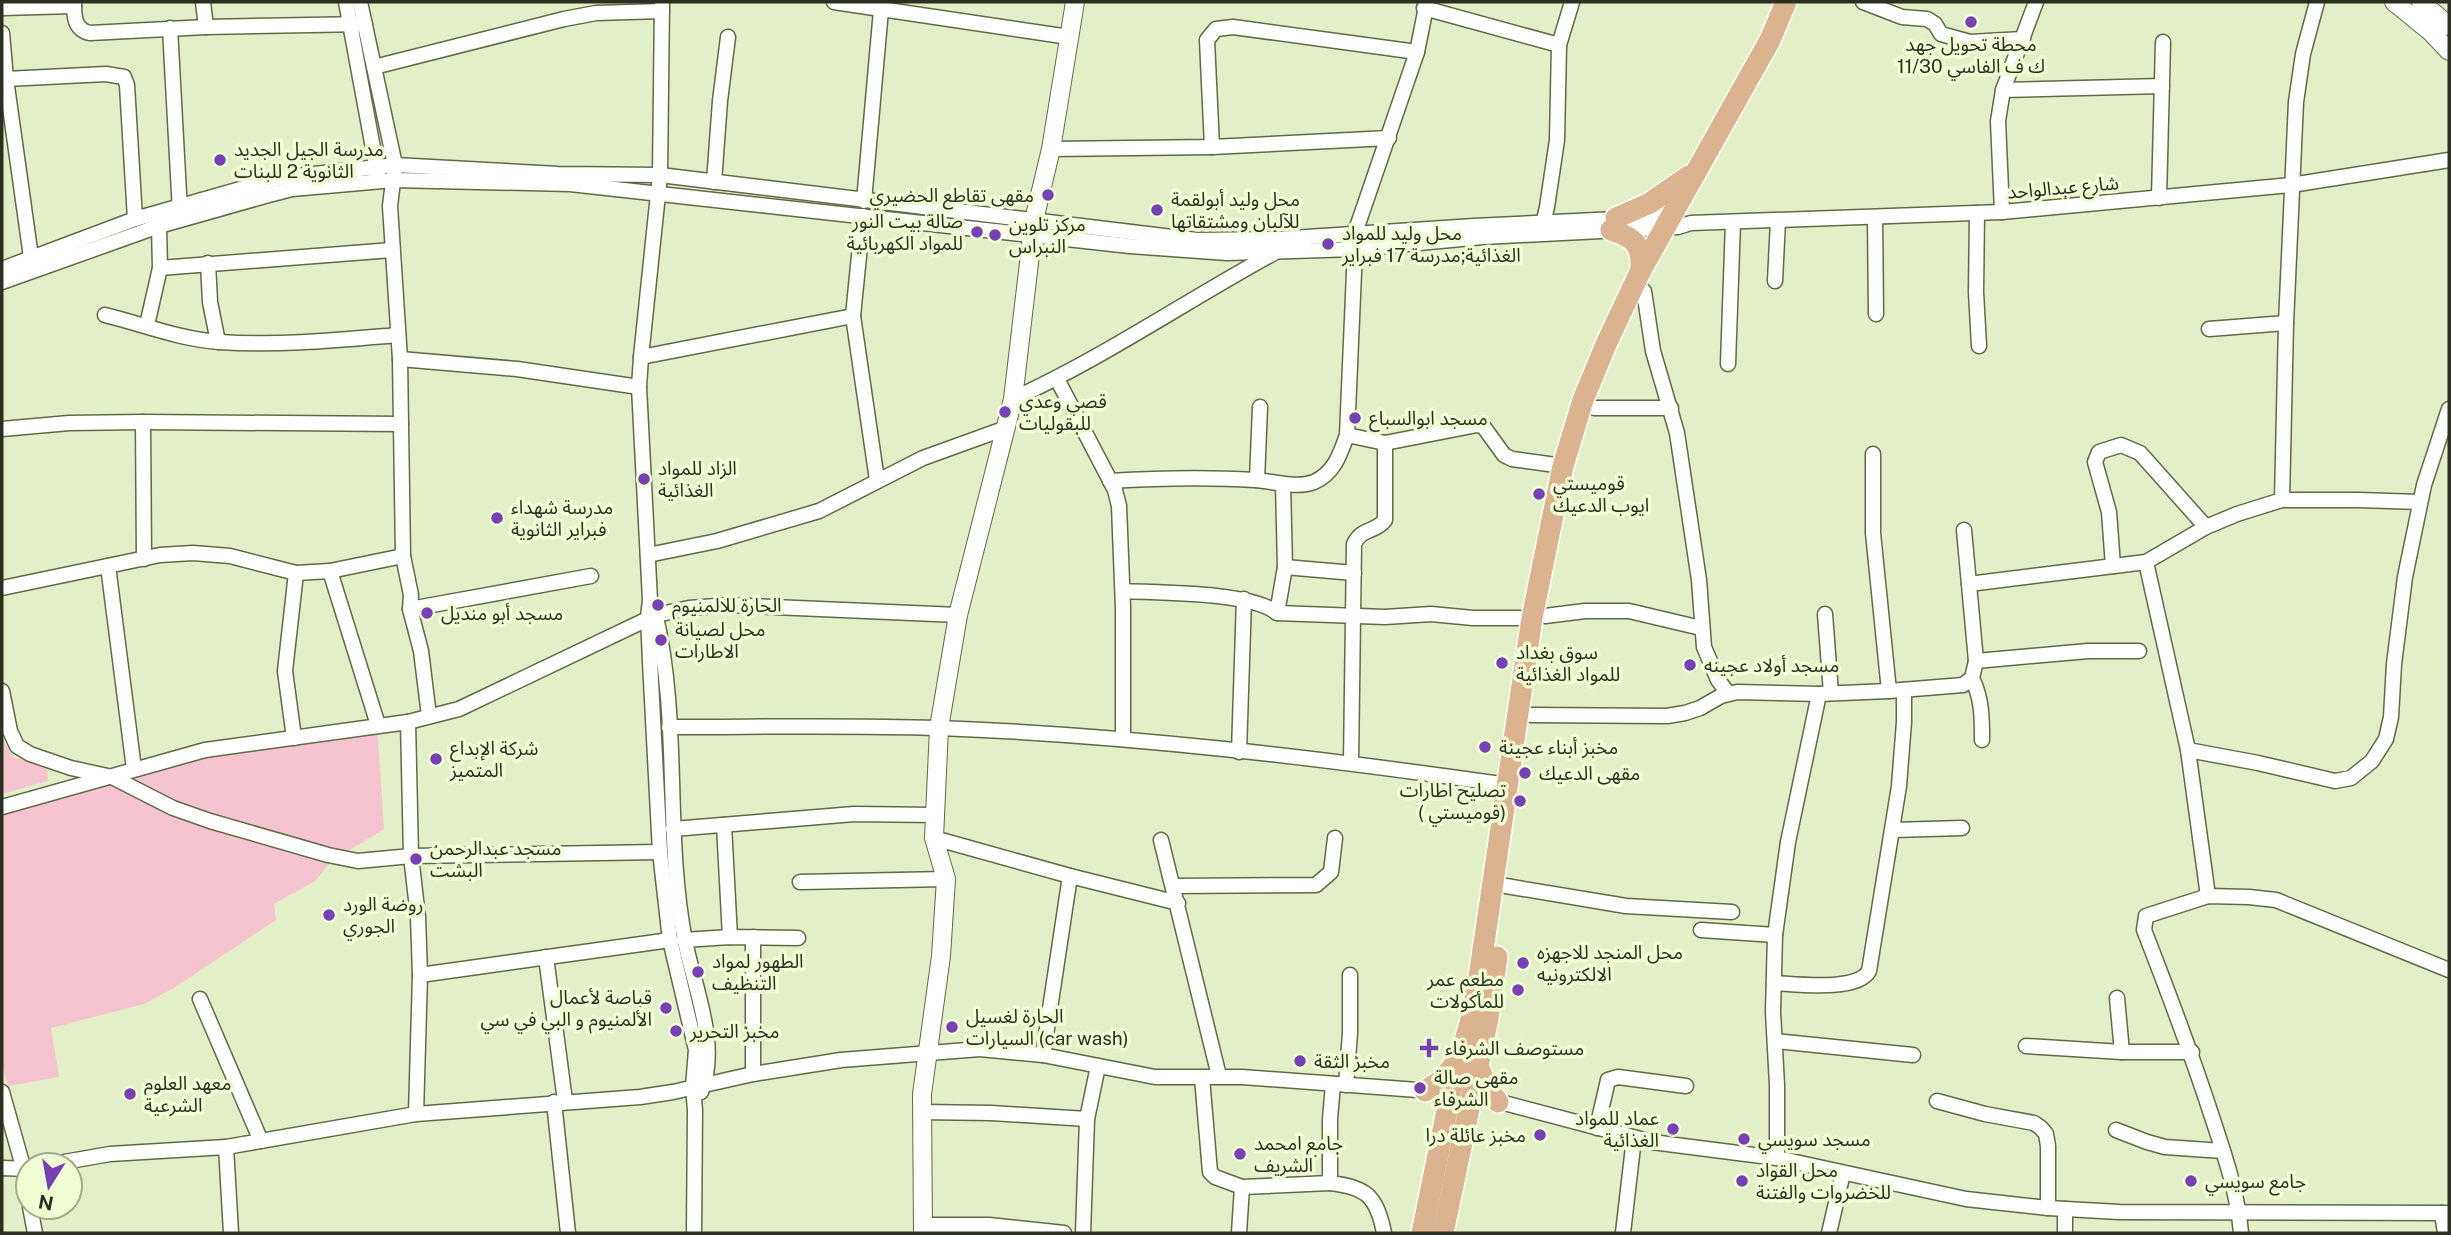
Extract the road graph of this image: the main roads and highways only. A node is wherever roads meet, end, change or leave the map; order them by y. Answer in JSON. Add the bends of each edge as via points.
{"nodes":[{"id":1,"x":1786,"y":2,"type":"edge"},
{"id":2,"x":1799,"y":2,"type":"edge"},
{"id":3,"x":1696,"y":170,"type":"junction"},
{"id":4,"x":1678,"y":222,"type":"junction"},
{"id":5,"x":1643,"y":280,"type":"junction"},
{"id":6,"x":1538,"y":617,"type":"junction"},
{"id":7,"x":1469,"y":1060,"type":"junction"},
{"id":8,"x":1426,"y":1091,"type":"road end"},
{"id":9,"x":1461,"y":1093,"type":"junction"},
{"id":10,"x":1498,"y":1102,"type":"road end"},
{"id":11,"x":1422,"y":1233,"type":"edge"},
{"id":12,"x":1443,"y":1233,"type":"edge"}],
"edges":[{"from":1,"to":3,"type":"main road","via":[[1770,40]]},
{"from":2,"to":4,"type":"main road"},
{"from":3,"to":4,"type":"main road"},
{"from":3,"to":5,"type":"main road","via":[[1613,224],[1639,247]]},
{"from":4,"to":5,"type":"main road"},
{"from":5,"to":6,"type":"main road","via":[[1574,470]]},
{"from":5,"to":6,"type":"main road","via":[[1607,342],[1583,400],[1563,466]]},
{"from":6,"to":7,"type":"main road","via":[[1471,1018]]},
{"from":6,"to":7,"type":"main road","via":[[1531,716],[1488,1018]]},
{"from":7,"to":8,"type":"main road"},
{"from":7,"to":9,"type":"main road"},
{"from":7,"to":10,"type":"main road"},
{"from":9,"to":11,"type":"main road"},
{"from":9,"to":12,"type":"main road"}]}
